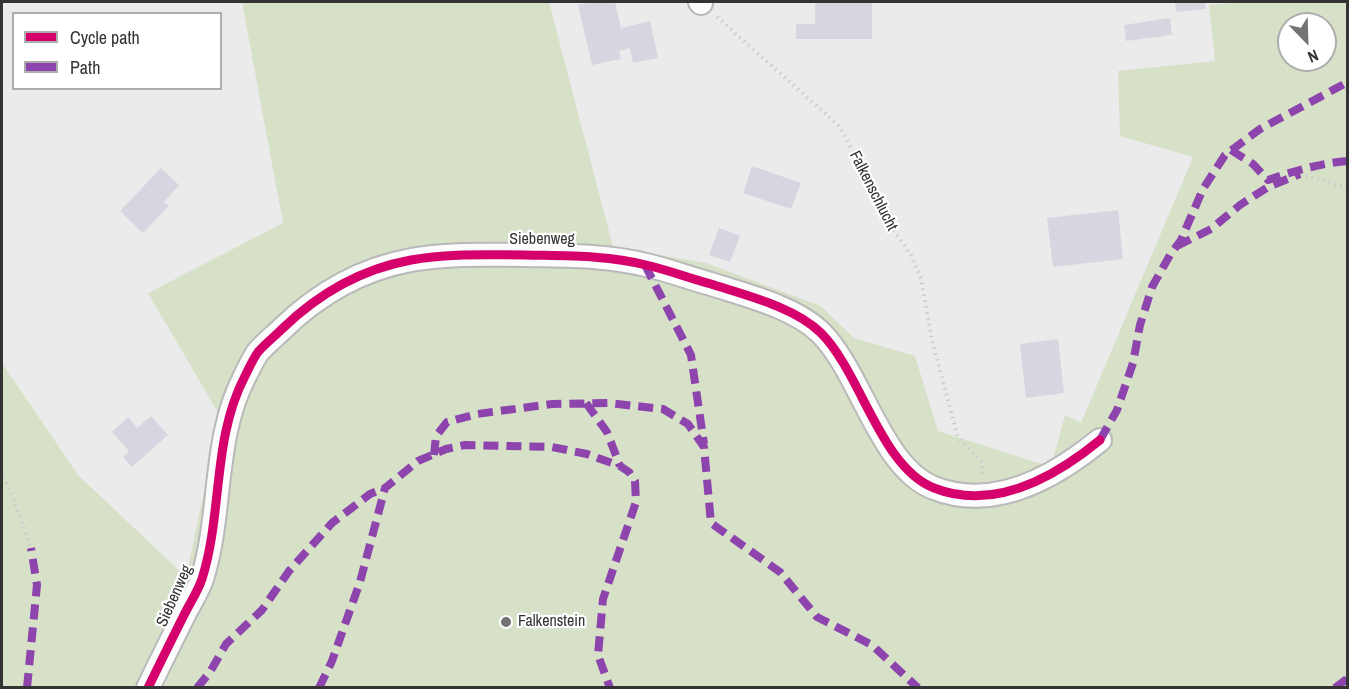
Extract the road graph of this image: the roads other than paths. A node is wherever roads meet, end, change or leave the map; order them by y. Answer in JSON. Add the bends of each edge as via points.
{"nodes":[{"id":1,"x":1100,"y":440,"type":"dead end"},
{"id":2,"x":148,"y":687,"type":"edge"}],
"edges":[{"from":1,"to":2,"type":"street","name":"Siebenweg","via":[[1053,475],[1028,486],[984,496],[932,488],[911,473],[880,433],[857,385],[820,332],[757,298],[645,265],[585,256],[455,255],[411,260],[334,288],[300,312],[258,352],[234,397],[224,434],[211,537],[201,581]]}]}
